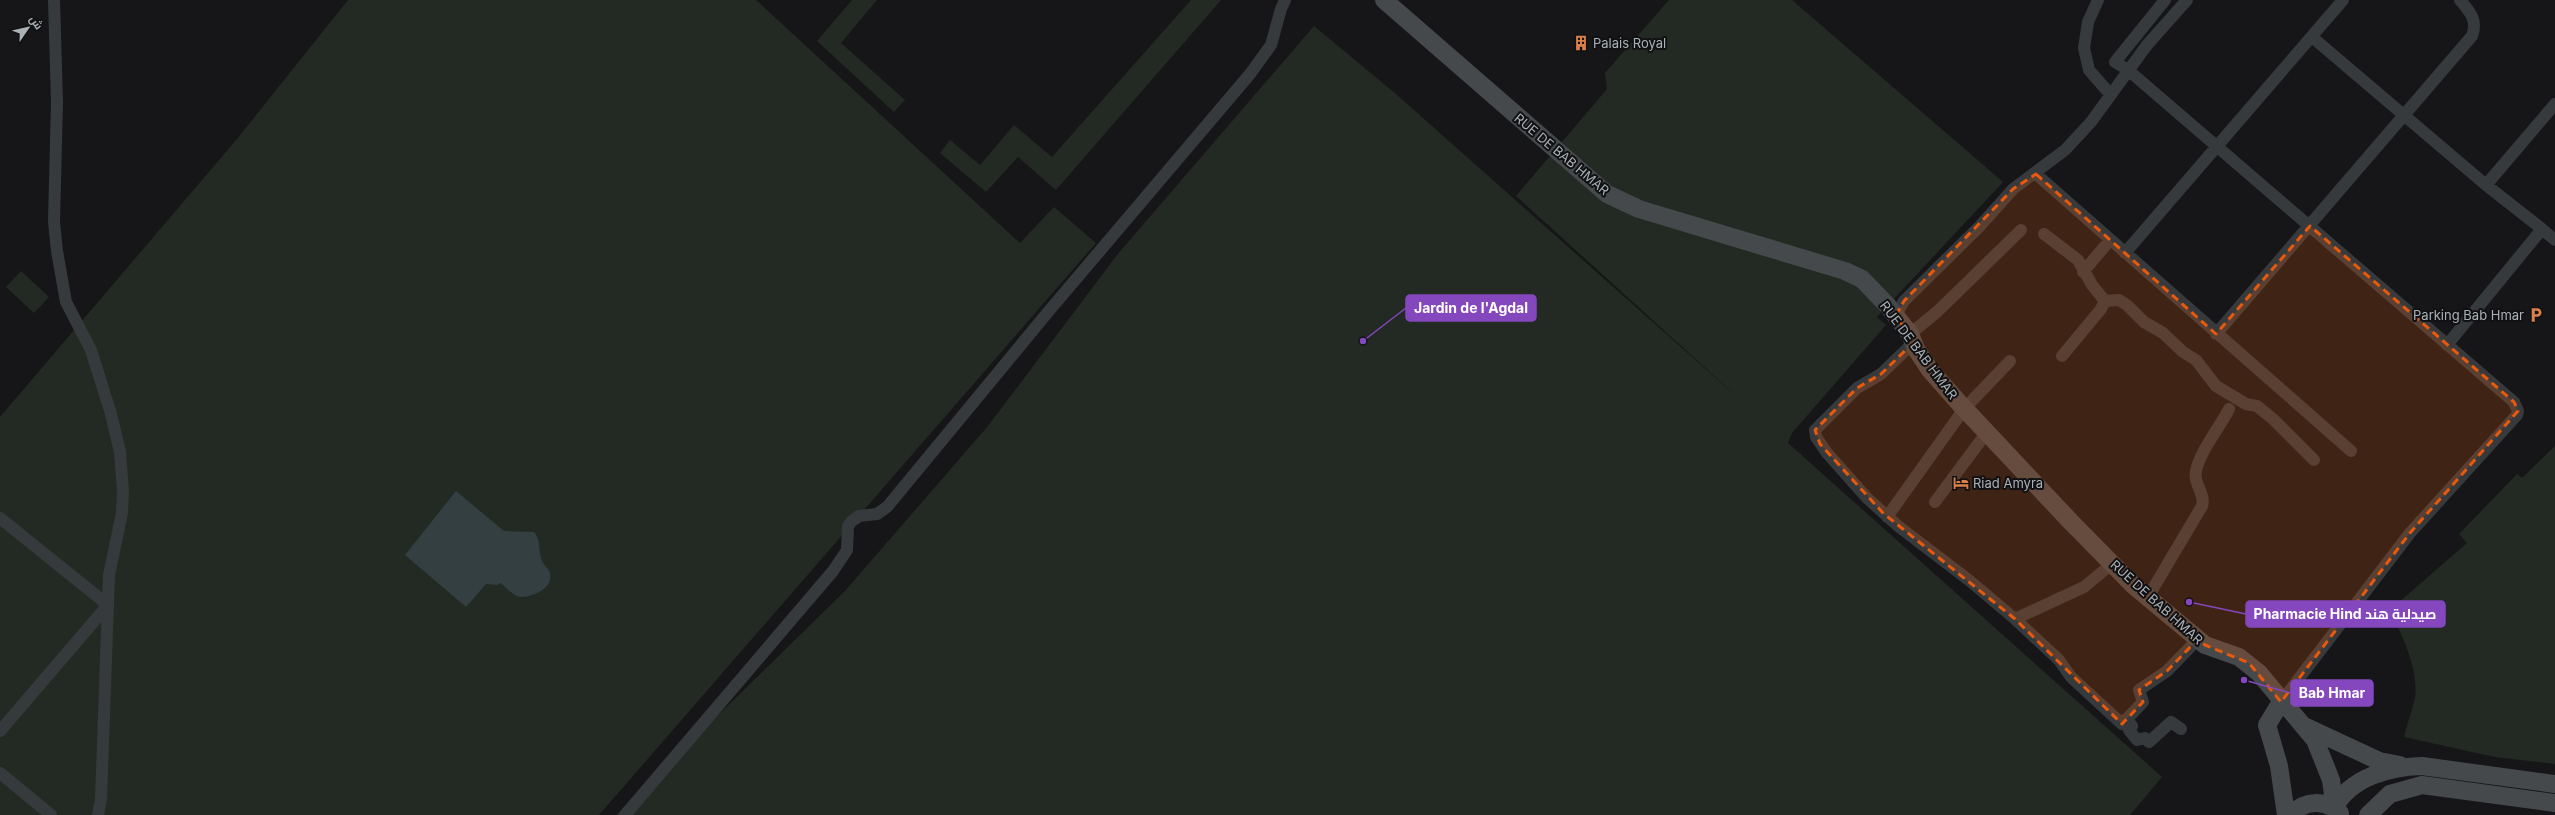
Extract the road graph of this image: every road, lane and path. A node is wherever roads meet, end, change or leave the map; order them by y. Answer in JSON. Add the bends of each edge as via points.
{"nodes":[{"id":1,"x":54,"y":0,"type":"edge"},
{"id":2,"x":1285,"y":0,"type":"edge"},
{"id":3,"x":1384,"y":0,"type":"edge"},
{"id":4,"x":2098,"y":0,"type":"edge"},
{"id":5,"x":2165,"y":0,"type":"edge"},
{"id":6,"x":2187,"y":0,"type":"edge"},
{"id":7,"x":2343,"y":0,"type":"edge"},
{"id":8,"x":2460,"y":0,"type":"edge"},
{"id":9,"x":2312,"y":37,"type":"junction"},
{"id":10,"x":2128,"y":70,"type":"junction"},
{"id":11,"x":2110,"y":94,"type":"junction"},
{"id":12,"x":2555,"y":104,"type":"edge"},
{"id":13,"x":2405,"y":116,"type":"junction"},
{"id":14,"x":2217,"y":146,"type":"junction"},
{"id":15,"x":2036,"y":174,"type":"junction"},
{"id":16,"x":2486,"y":185,"type":"junction"},
{"id":17,"x":2310,"y":226,"type":"junction"},
{"id":18,"x":2542,"y":229,"type":"junction"},
{"id":19,"x":2021,"y":230,"type":"dead end"},
{"id":20,"x":2044,"y":234,"type":"dead end"},
{"id":21,"x":2110,"y":240,"type":"junction"},
{"id":22,"x":2555,"y":240,"type":"edge"},
{"id":23,"x":2125,"y":253,"type":"junction"},
{"id":24,"x":2083,"y":272,"type":"junction"},
{"id":25,"x":2105,"y":301,"type":"junction"},
{"id":26,"x":1896,"y":315,"type":"junction"},
{"id":27,"x":2216,"y":334,"type":"junction"},
{"id":28,"x":1911,"y":338,"type":"junction"},
{"id":29,"x":2447,"y":345,"type":"junction"},
{"id":30,"x":2062,"y":356,"type":"dead end"},
{"id":31,"x":2010,"y":361,"type":"dead end"},
{"id":32,"x":2229,"y":408,"type":"dead end"},
{"id":33,"x":1964,"y":409,"type":"junction"},
{"id":34,"x":1987,"y":432,"type":"junction"},
{"id":35,"x":2351,"y":451,"type":"dead end"},
{"id":36,"x":2314,"y":460,"type":"dead end"},
{"id":37,"x":1935,"y":502,"type":"dead end"},
{"id":38,"x":1887,"y":516,"type":"junction"},
{"id":39,"x":0,"y":518,"type":"edge"},
{"id":40,"x":2113,"y":563,"type":"junction"},
{"id":41,"x":2148,"y":597,"type":"junction"},
{"id":42,"x":108,"y":605,"type":"junction"},
{"id":43,"x":2015,"y":619,"type":"junction"},
{"id":44,"x":2198,"y":639,"type":"junction"},
{"id":45,"x":2281,"y":702,"type":"junction"},
{"id":46,"x":2126,"y":719,"type":"junction"},
{"id":47,"x":2305,"y":727,"type":"junction"},
{"id":48,"x":2181,"y":729,"type":"dead end"},
{"id":49,"x":0,"y":731,"type":"edge"},
{"id":50,"x":2405,"y":766,"type":"junction"},
{"id":51,"x":0,"y":773,"type":"edge"},
{"id":52,"x":2555,"y":784,"type":"edge"},
{"id":53,"x":2555,"y":803,"type":"edge"},
{"id":54,"x":2335,"y":810,"type":"edge"},
{"id":55,"x":51,"y":815,"type":"edge"},
{"id":56,"x":98,"y":815,"type":"edge"},
{"id":57,"x":625,"y":815,"type":"edge"},
{"id":58,"x":2286,"y":815,"type":"edge"},
{"id":59,"x":2291,"y":815,"type":"edge"},
{"id":60,"x":2368,"y":815,"type":"edge"}],
"edges":[{"from":1,"to":42,"type":"street","via":[[57,102],[54,222],[57,251],[66,302],[91,350],[120,452],[122,513],[109,575]]},
{"from":2,"to":57,"type":"street","via":[[1280,8],[1271,45],[1250,74],[887,507],[877,514],[859,516],[852,521],[848,526],[847,550],[833,571]]},
{"from":3,"to":26,"type":"main road","name":"RUE DE BAB HMAR","via":[[1607,194],[1640,209],[1862,279]]},
{"from":4,"to":11,"type":"street","via":[[2088,22],[2084,48],[2089,70]]},
{"from":5,"to":10,"type":"street","via":[[2115,60]]},
{"from":6,"to":10,"type":"street"},
{"from":7,"to":9,"type":"street"},
{"from":8,"to":13,"type":"street","via":[[2475,20],[2476,27],[2472,36]]},
{"from":9,"to":13,"type":"street"},
{"from":9,"to":14,"type":"street"},
{"from":10,"to":11,"type":"street"},
{"from":10,"to":14,"type":"street"},
{"from":11,"to":15,"type":"street","via":[[2091,122],[2071,144]]},
{"from":12,"to":16,"type":"street"},
{"from":13,"to":16,"type":"street"},
{"from":13,"to":17,"type":"street"},
{"from":14,"to":17,"type":"street"},
{"from":14,"to":23,"type":"street"},
{"from":15,"to":21,"type":"street"},
{"from":15,"to":26,"type":"street","via":[[2013,189],[1980,226],[1904,301]]},
{"from":16,"to":18,"type":"street"},
{"from":17,"to":27,"type":"street"},
{"from":17,"to":29,"type":"street"},
{"from":18,"to":22,"type":"street"},
{"from":18,"to":29,"type":"street"},
{"from":19,"to":28,"type":"street"},
{"from":20,"to":24,"type":"street","via":[[2072,254]]},
{"from":21,"to":23,"type":"street"},
{"from":21,"to":24,"type":"street"},
{"from":23,"to":27,"type":"street"},
{"from":24,"to":25,"type":"street"},
{"from":25,"to":30,"type":"street"},
{"from":25,"to":36,"type":"street","via":[[2119,300],[2127,305],[2144,322],[2163,333],[2183,352],[2196,360],[2216,386],[2246,404],[2257,406]]},
{"from":26,"to":28,"type":"main road","name":"RUE DE BAB HMAR"},
{"from":27,"to":35,"type":"street"},
{"from":28,"to":33,"type":"main road","name":"RUE DE BAB HMAR","via":[[1930,370]]},
{"from":28,"to":38,"type":"street","via":[[1881,374],[1857,388],[1815,430],[1816,437],[1827,452],[1867,498]]},
{"from":29,"to":45,"type":"street","via":[[2514,402],[2518,410],[2517,415],[2410,533]]},
{"from":31,"to":33,"type":"street"},
{"from":32,"to":41,"type":"street","via":[[2195,472],[2202,506]]},
{"from":33,"to":34,"type":"main road","name":"RUE DE BAB HMAR"},
{"from":33,"to":38,"type":"street"},
{"from":34,"to":37,"type":"street"},
{"from":34,"to":40,"type":"main road","name":"RUE DE BAB HMAR","via":[[2070,522]]},
{"from":38,"to":43,"type":"street"},
{"from":39,"to":42,"type":"street"},
{"from":40,"to":41,"type":"main road","name":"RUE DE BAB HMAR"},
{"from":40,"to":43,"type":"street","via":[[2084,587]]},
{"from":41,"to":44,"type":"main road","name":"RUE DE BAB HMAR"},
{"from":42,"to":49,"type":"street"},
{"from":42,"to":56,"type":"street","via":[[101,799]]},
{"from":43,"to":46,"type":"street","via":[[2059,660],[2071,677],[2122,724]]},
{"from":44,"to":45,"type":"main road","name":"RUE DE BAB HMAR","via":[[2205,645],[2249,663]]},
{"from":44,"to":46,"type":"street","via":[[2160,677],[2139,690],[2143,702]]},
{"from":45,"to":47,"type":"main road","name":"RUE DE BAB HMAR"},
{"from":45,"to":58,"type":"main road","via":[[2267,726],[2279,766]]},
{"from":46,"to":48,"type":"street","via":[[2132,726],[2129,730],[2137,740],[2145,738],[2149,742],[2171,722]]},
{"from":47,"to":50,"type":"main road","via":[[2378,761]]},
{"from":47,"to":54,"type":"main road","name":"RUE DE BAB HMAR","via":[[2315,740],[2328,771]]},
{"from":50,"to":52,"type":"main road","via":[[2422,766]]},
{"from":50,"to":54,"type":"main road","via":[[2378,773],[2353,787],[2342,795]]},
{"from":51,"to":55,"type":"street"},
{"from":53,"to":60,"type":"main road","via":[[2422,785],[2390,794]]},
{"from":54,"to":59,"type":"main road","via":[[2319,803],[2308,804]]}]}
